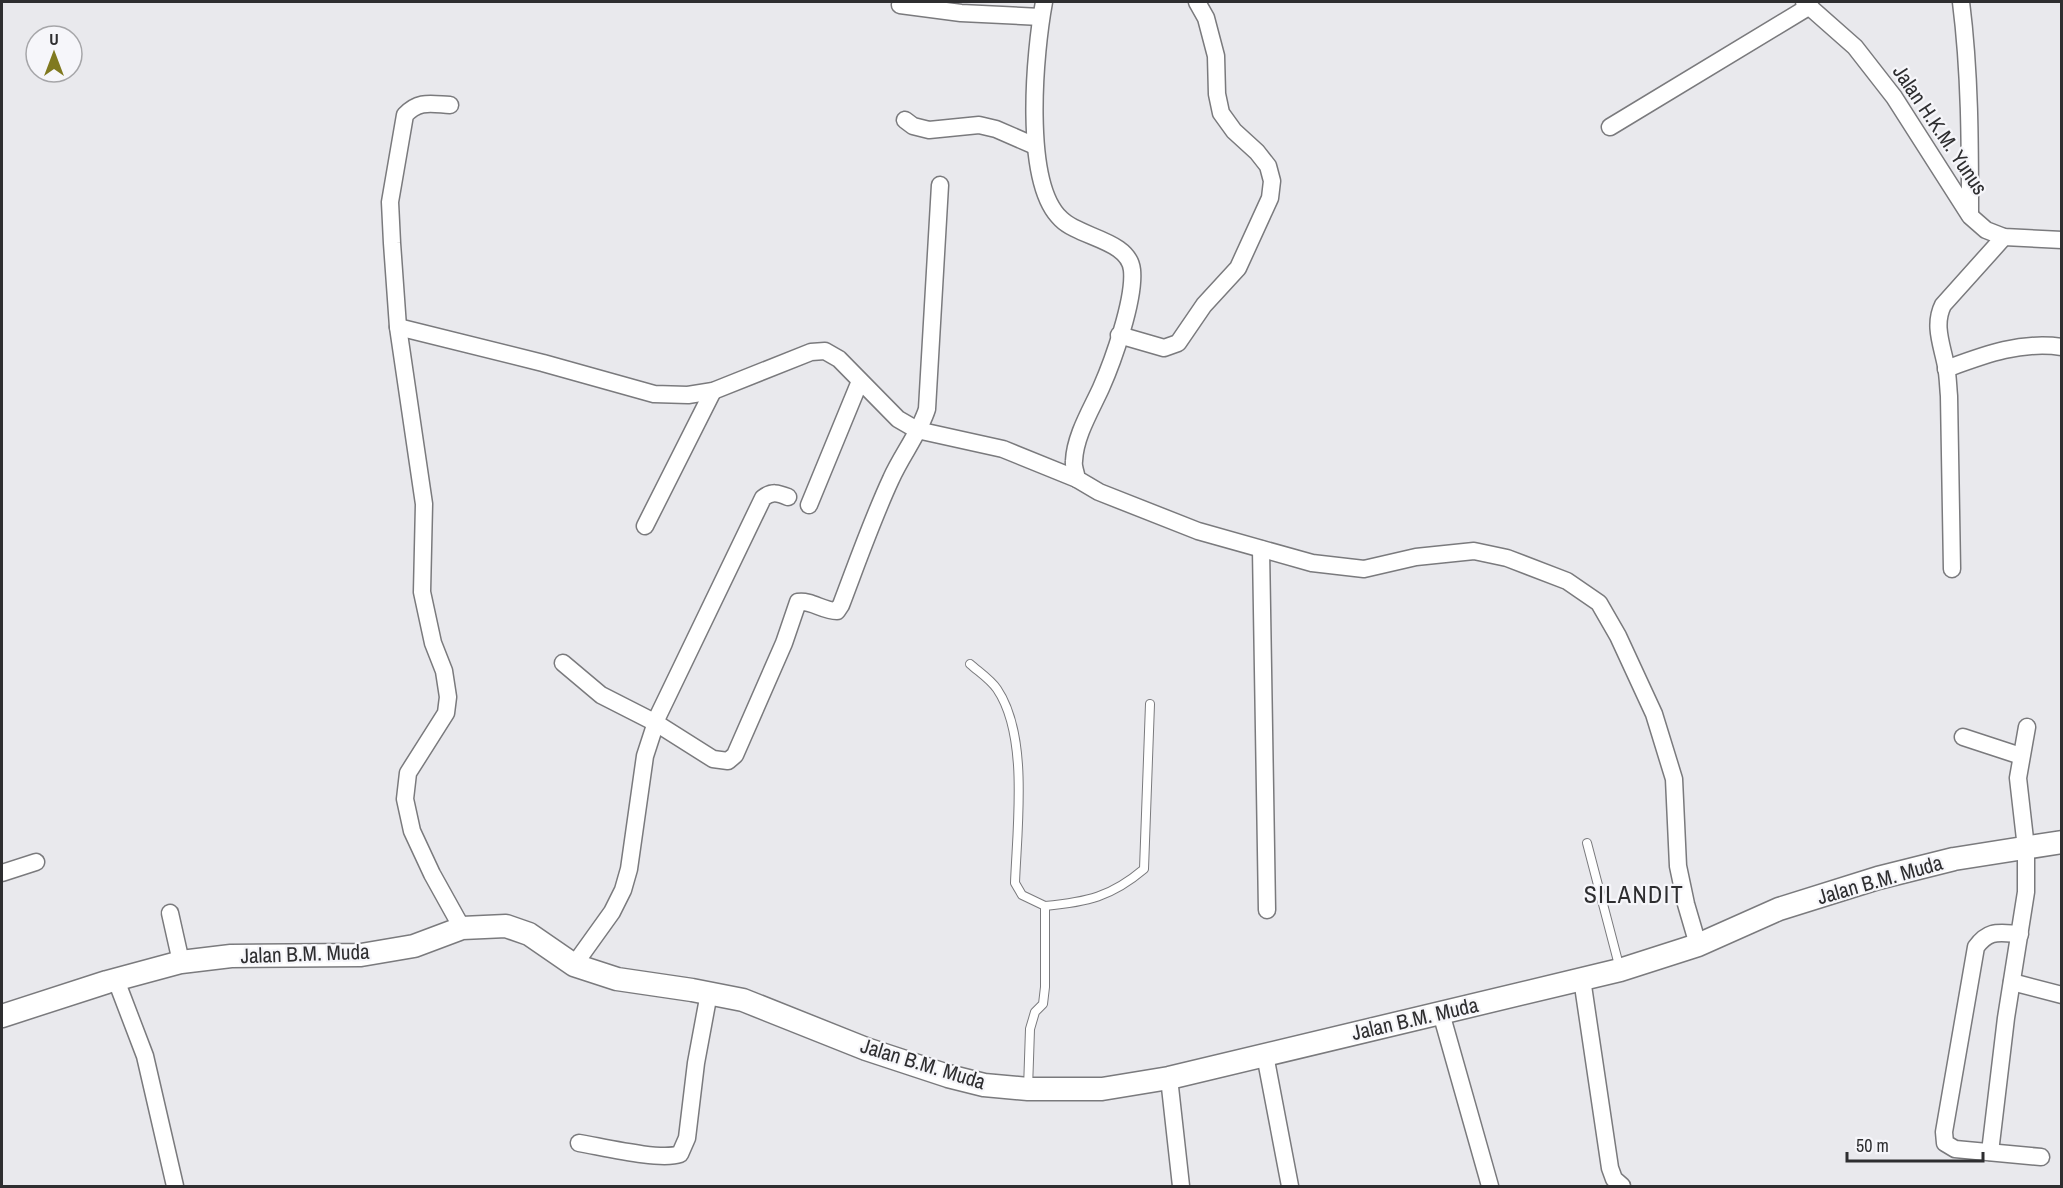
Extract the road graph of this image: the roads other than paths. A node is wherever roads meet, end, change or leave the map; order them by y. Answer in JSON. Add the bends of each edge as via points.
{"nodes":[{"id":1,"x":1197,"y":2,"type":"edge"},
{"id":2,"x":1960,"y":2,"type":"edge"},
{"id":3,"x":1807,"y":4,"type":"edge"},
{"id":4,"x":900,"y":5,"type":"dead end"},
{"id":5,"x":1043,"y":9,"type":"edge"},
{"id":6,"x":450,"y":105,"type":"dead end"},
{"id":7,"x":906,"y":120,"type":"dead end"},
{"id":8,"x":1610,"y":127,"type":"dead end"},
{"id":9,"x":1035,"y":146,"type":"junction"},
{"id":10,"x":940,"y":185,"type":"dead end"},
{"id":11,"x":1970,"y":216,"type":"junction"},
{"id":12,"x":2004,"y":237,"type":"junction"},
{"id":13,"x":2061,"y":240,"type":"edge"},
{"id":14,"x":398,"y":327,"type":"junction"},
{"id":15,"x":1119,"y":335,"type":"junction"},
{"id":16,"x":2061,"y":347,"type":"edge"},
{"id":17,"x":1946,"y":369,"type":"junction"},
{"id":18,"x":860,"y":381,"type":"junction"},
{"id":19,"x":713,"y":391,"type":"junction"},
{"id":20,"x":917,"y":430,"type":"junction"},
{"id":21,"x":1077,"y":478,"type":"junction"},
{"id":22,"x":788,"y":497,"type":"dead end"},
{"id":23,"x":809,"y":505,"type":"dead end"},
{"id":24,"x":645,"y":526,"type":"dead end"},
{"id":25,"x":1261,"y":549,"type":"junction"},
{"id":26,"x":1952,"y":569,"type":"dead end"},
{"id":27,"x":562,"y":663,"type":"dead end"},
{"id":28,"x":970,"y":664,"type":"dead end"},
{"id":29,"x":1150,"y":704,"type":"dead end"},
{"id":30,"x":656,"y":723,"type":"junction"},
{"id":31,"x":2027,"y":727,"type":"dead end"},
{"id":32,"x":1964,"y":737,"type":"dead end"},
{"id":33,"x":2021,"y":756,"type":"junction"},
{"id":34,"x":2061,"y":842,"type":"edge"},
{"id":35,"x":1587,"y":843,"type":"dead end"},
{"id":36,"x":2026,"y":848,"type":"junction"},
{"id":37,"x":36,"y":862,"type":"dead end"},
{"id":38,"x":2,"y":873,"type":"edge"},
{"id":39,"x":1045,"y":906,"type":"junction"},
{"id":40,"x":1267,"y":910,"type":"dead end"},
{"id":41,"x":170,"y":913,"type":"dead end"},
{"id":42,"x":462,"y":928,"type":"junction"},
{"id":43,"x":2020,"y":934,"type":"junction"},
{"id":44,"x":1698,"y":945,"type":"junction"},
{"id":45,"x":181,"y":962,"type":"junction"},
{"id":46,"x":574,"y":965,"type":"junction"},
{"id":47,"x":1620,"y":970,"type":"junction"},
{"id":48,"x":1582,"y":979,"type":"junction"},
{"id":49,"x":116,"y":980,"type":"junction"},
{"id":50,"x":2012,"y":982,"type":"junction"},
{"id":51,"x":709,"y":993,"type":"junction"},
{"id":52,"x":2061,"y":995,"type":"edge"},
{"id":53,"x":1441,"y":1013,"type":"junction"},
{"id":54,"x":2,"y":1016,"type":"edge"},
{"id":55,"x":1265,"y":1055,"type":"junction"},
{"id":56,"x":1169,"y":1078,"type":"junction"},
{"id":57,"x":1028,"y":1089,"type":"junction"},
{"id":58,"x":579,"y":1143,"type":"dead end"},
{"id":59,"x":1990,"y":1152,"type":"junction"},
{"id":60,"x":2041,"y":1157,"type":"dead end"},
{"id":61,"x":175,"y":1186,"type":"edge"},
{"id":62,"x":1181,"y":1186,"type":"edge"},
{"id":63,"x":1290,"y":1186,"type":"edge"},
{"id":64,"x":1490,"y":1186,"type":"edge"},
{"id":65,"x":1622,"y":1186,"type":"edge"}],
"edges":[{"from":1,"to":15,"type":"street","via":[[1206,18],[1216,56],[1221,113],[1268,166],[1270,198],[1238,268],[1204,305],[1178,343],[1164,348]]},
{"from":2,"to":11,"type":"street","via":[[1970,116]]},
{"from":3,"to":8,"type":"street"},
{"from":3,"to":11,"type":"street","name":"Jalan H.K.M. Yunus","via":[[1855,47],[1894,97]]},
{"from":4,"to":5,"type":"street","via":[[961,13]]},
{"from":5,"to":9,"type":"street","via":[[1034,100]]},
{"from":6,"to":14,"type":"street","via":[[422,104],[405,115],[390,202]]},
{"from":7,"to":9,"type":"street","via":[[929,130],[979,124]]},
{"from":9,"to":15,"type":"street","via":[[1048,199],[1059,218],[1074,229],[1120,249],[1131,263],[1130,297]]},
{"from":10,"to":20,"type":"street","via":[[927,409]]},
{"from":11,"to":12,"type":"street","name":"Jalan H.K.M. Yunus","via":[[1986,230]]},
{"from":12,"to":13,"type":"street","name":"Jalan H.K.M. Yunus"},
{"from":12,"to":17,"type":"street","via":[[1942,305],[1937,327]]},
{"from":14,"to":19,"type":"street","via":[[654,394]]},
{"from":14,"to":42,"type":"street","via":[[424,504],[422,592],[448,697],[446,713],[408,773],[405,799],[412,831]]},
{"from":15,"to":21,"type":"street","via":[[1106,377],[1079,438],[1074,461]]},
{"from":16,"to":17,"type":"street","via":[[2019,346]]},
{"from":17,"to":26,"type":"street","via":[[1950,396]]},
{"from":18,"to":19,"type":"street","via":[[839,359],[825,351],[802,356]]},
{"from":18,"to":20,"type":"street","via":[[898,419]]},
{"from":18,"to":23,"type":"street"},
{"from":19,"to":24,"type":"street"},
{"from":20,"to":21,"type":"street","via":[[1004,449]]},
{"from":20,"to":30,"type":"street","via":[[883,496],[837,611],[798,602],[735,755],[728,760],[713,759]]},
{"from":21,"to":25,"type":"street","via":[[1099,492],[1198,531]]},
{"from":22,"to":30,"type":"street","via":[[770,493],[763,498]]},
{"from":25,"to":40,"type":"street"},
{"from":25,"to":44,"type":"street","via":[[1312,563],[1364,569],[1416,557],[1474,551],[1507,558],[1567,581],[1599,603],[1654,714],[1674,779],[1678,866]]},
{"from":27,"to":30,"type":"street","via":[[601,695]]},
{"from":28,"to":39,"type":"lane","via":[[996,687],[1017,742],[1015,883],[1022,895]]},
{"from":29,"to":39,"type":"lane","via":[[1143,869],[1126,884],[1100,897]]},
{"from":30,"to":46,"type":"street","via":[[645,756],[623,890]]},
{"from":31,"to":33,"type":"street"},
{"from":32,"to":33,"type":"street"},
{"from":33,"to":36,"type":"street","via":[[2018,783]]},
{"from":34,"to":36,"type":"street","name":"Jalan B.M. Muda"},
{"from":35,"to":47,"type":"lane"},
{"from":36,"to":43,"type":"street","via":[[2026,892]]},
{"from":36,"to":44,"type":"street","name":"Jalan B.M. Muda","via":[[1954,859],[1878,878],[1779,909]]},
{"from":37,"to":38,"type":"street"},
{"from":39,"to":57,"type":"lane","via":[[1045,987],[1042,1004],[1029,1029]]},
{"from":41,"to":45,"type":"street"},
{"from":42,"to":45,"type":"street","name":"Jalan B.M. Muda","via":[[414,945],[361,955],[231,956]]},
{"from":42,"to":46,"type":"street","name":"Jalan B.M. Muda","via":[[506,926],[529,934]]},
{"from":43,"to":50,"type":"street"},
{"from":43,"to":59,"type":"street","via":[[1994,933],[1983,937],[1976,947],[1944,1132],[1945,1143],[1955,1149]]},
{"from":44,"to":47,"type":"street","name":"Jalan B.M. Muda"},
{"from":45,"to":49,"type":"street","name":"Jalan B.M. Muda"},
{"from":46,"to":51,"type":"street","name":"Jalan B.M. Muda","via":[[617,979]]},
{"from":47,"to":48,"type":"street","name":"Jalan B.M. Muda"},
{"from":48,"to":53,"type":"street","name":"Jalan B.M. Muda"},
{"from":48,"to":65,"type":"street","via":[[1611,1168],[1614,1179]]},
{"from":49,"to":54,"type":"street","name":"Jalan B.M. Muda"},
{"from":49,"to":61,"type":"street","via":[[145,1056]]},
{"from":50,"to":52,"type":"street"},
{"from":50,"to":59,"type":"street"},
{"from":51,"to":57,"type":"street","name":"Jalan B.M. Muda","via":[[743,1000],[866,1049],[948,1076],[984,1085]]},
{"from":51,"to":58,"type":"street","via":[[687,1138],[681,1154],[673,1157]]},
{"from":53,"to":55,"type":"street","name":"Jalan B.M. Muda"},
{"from":53,"to":64,"type":"street"},
{"from":55,"to":56,"type":"street","name":"Jalan B.M. Muda"},
{"from":55,"to":63,"type":"street"},
{"from":56,"to":57,"type":"street","name":"Jalan B.M. Muda","via":[[1102,1089]]},
{"from":56,"to":62,"type":"street"},
{"from":59,"to":60,"type":"street"}]}
